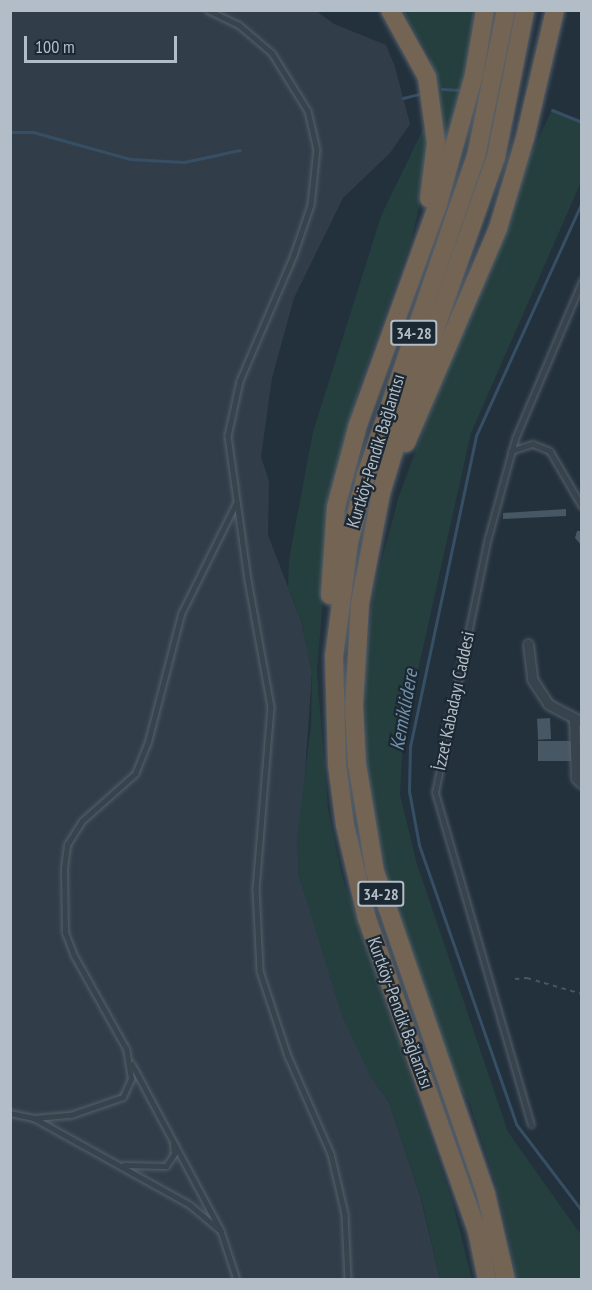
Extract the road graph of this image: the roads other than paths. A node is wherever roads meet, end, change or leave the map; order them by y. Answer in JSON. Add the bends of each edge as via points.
{"nodes":[{"id":1,"x":208,"y":10,"type":"edge"},
{"id":2,"x":390,"y":10,"type":"edge"},
{"id":3,"x":485,"y":10,"type":"edge"},
{"id":4,"x":506,"y":10,"type":"edge"},
{"id":5,"x":525,"y":10,"type":"edge"},
{"id":6,"x":548,"y":10,"type":"edge"},
{"id":7,"x":555,"y":10,"type":"edge"},
{"id":8,"x":547,"y":41,"type":"junction"},
{"id":9,"x":582,"y":281,"type":"edge"},
{"id":10,"x":367,"y":399,"type":"junction"},
{"id":11,"x":511,"y":451,"type":"junction"},
{"id":12,"x":381,"y":493,"type":"junction"},
{"id":13,"x":236,"y":502,"type":"junction"},
{"id":14,"x":582,"y":506,"type":"edge"},
{"id":15,"x":528,"y":644,"type":"dead end"},
{"id":16,"x":334,"y":657,"type":"junction"},
{"id":17,"x":578,"y":720,"type":"edge"},
{"id":18,"x":582,"y":784,"type":"edge"},
{"id":19,"x":131,"y":1062,"type":"junction"},
{"id":20,"x":10,"y":1113,"type":"edge"},
{"id":21,"x":34,"y":1118,"type":"junction"},
{"id":22,"x":531,"y":1125,"type":"dead end"},
{"id":23,"x":173,"y":1141,"type":"junction"},
{"id":24,"x":118,"y":1164,"type":"junction"},
{"id":25,"x":221,"y":1231,"type":"junction"},
{"id":26,"x":237,"y":1280,"type":"edge"},
{"id":27,"x":348,"y":1280,"type":"edge"},
{"id":28,"x":487,"y":1280,"type":"edge"},
{"id":29,"x":506,"y":1280,"type":"edge"}],
"edges":[{"from":1,"to":13,"type":"lane","via":[[239,25],[272,53],[308,111],[317,148],[311,206],[231,411],[228,436]]},
{"from":2,"to":10,"type":"highway","via":[[427,77],[436,143],[426,213]]},
{"from":3,"to":10,"type":"highway","via":[[474,75],[441,194]]},
{"from":4,"to":16,"type":"highway","name":"Kurtköy-Pendik Bağlantısı","number":"34-28","via":[[476,156],[366,475],[349,543]]},
{"from":5,"to":12,"type":"highway","name":"Kurtköy-Pendik Bağlantısı","number":"34-28","via":[[493,168],[406,411]]},
{"from":6,"to":8,"type":"highway"},
{"from":7,"to":8,"type":"highway"},
{"from":8,"to":12,"type":"highway","via":[[525,138],[498,228],[417,419]]},
{"from":9,"to":11,"type":"lane","name":"İzzet Kabadayı Caddesi"},
{"from":10,"to":16,"type":"highway","via":[[336,507],[328,612]]},
{"from":11,"to":14,"type":"lane","via":[[532,444],[550,451]]},
{"from":11,"to":22,"type":"lane","name":"İzzet Kabadayı Caddesi","via":[[488,538],[435,793]]},
{"from":12,"to":29,"type":"highway","name":"Kurtköy-Pendik Bağlantısı","number":"34-28","via":[[367,557],[355,654],[357,765],[366,830],[392,931],[486,1194]]},
{"from":13,"to":19,"type":"lane","via":[[181,614],[148,742],[135,774],[82,821],[67,845],[63,880],[65,933]]},
{"from":13,"to":27,"type":"lane","via":[[271,707],[256,888],[260,971],[288,1056],[331,1154],[345,1214]]},
{"from":15,"to":17,"type":"street","via":[[532,679],[548,704]]},
{"from":16,"to":28,"type":"highway","name":"Kurtköy-Pendik Bağlantısı","number":"34-28","via":[[337,764],[358,885],[477,1231]]},
{"from":17,"to":18,"type":"street","via":[[576,778]]},
{"from":19,"to":21,"type":"lane","via":[[131,1078],[123,1097],[71,1115]]},
{"from":19,"to":23,"type":"lane"},
{"from":20,"to":21,"type":"lane"},
{"from":21,"to":24,"type":"lane"},
{"from":23,"to":24,"type":"lane","via":[[174,1154],[166,1166]]},
{"from":23,"to":25,"type":"lane"},
{"from":24,"to":25,"type":"lane","via":[[190,1205]]},
{"from":25,"to":26,"type":"lane"}]}
